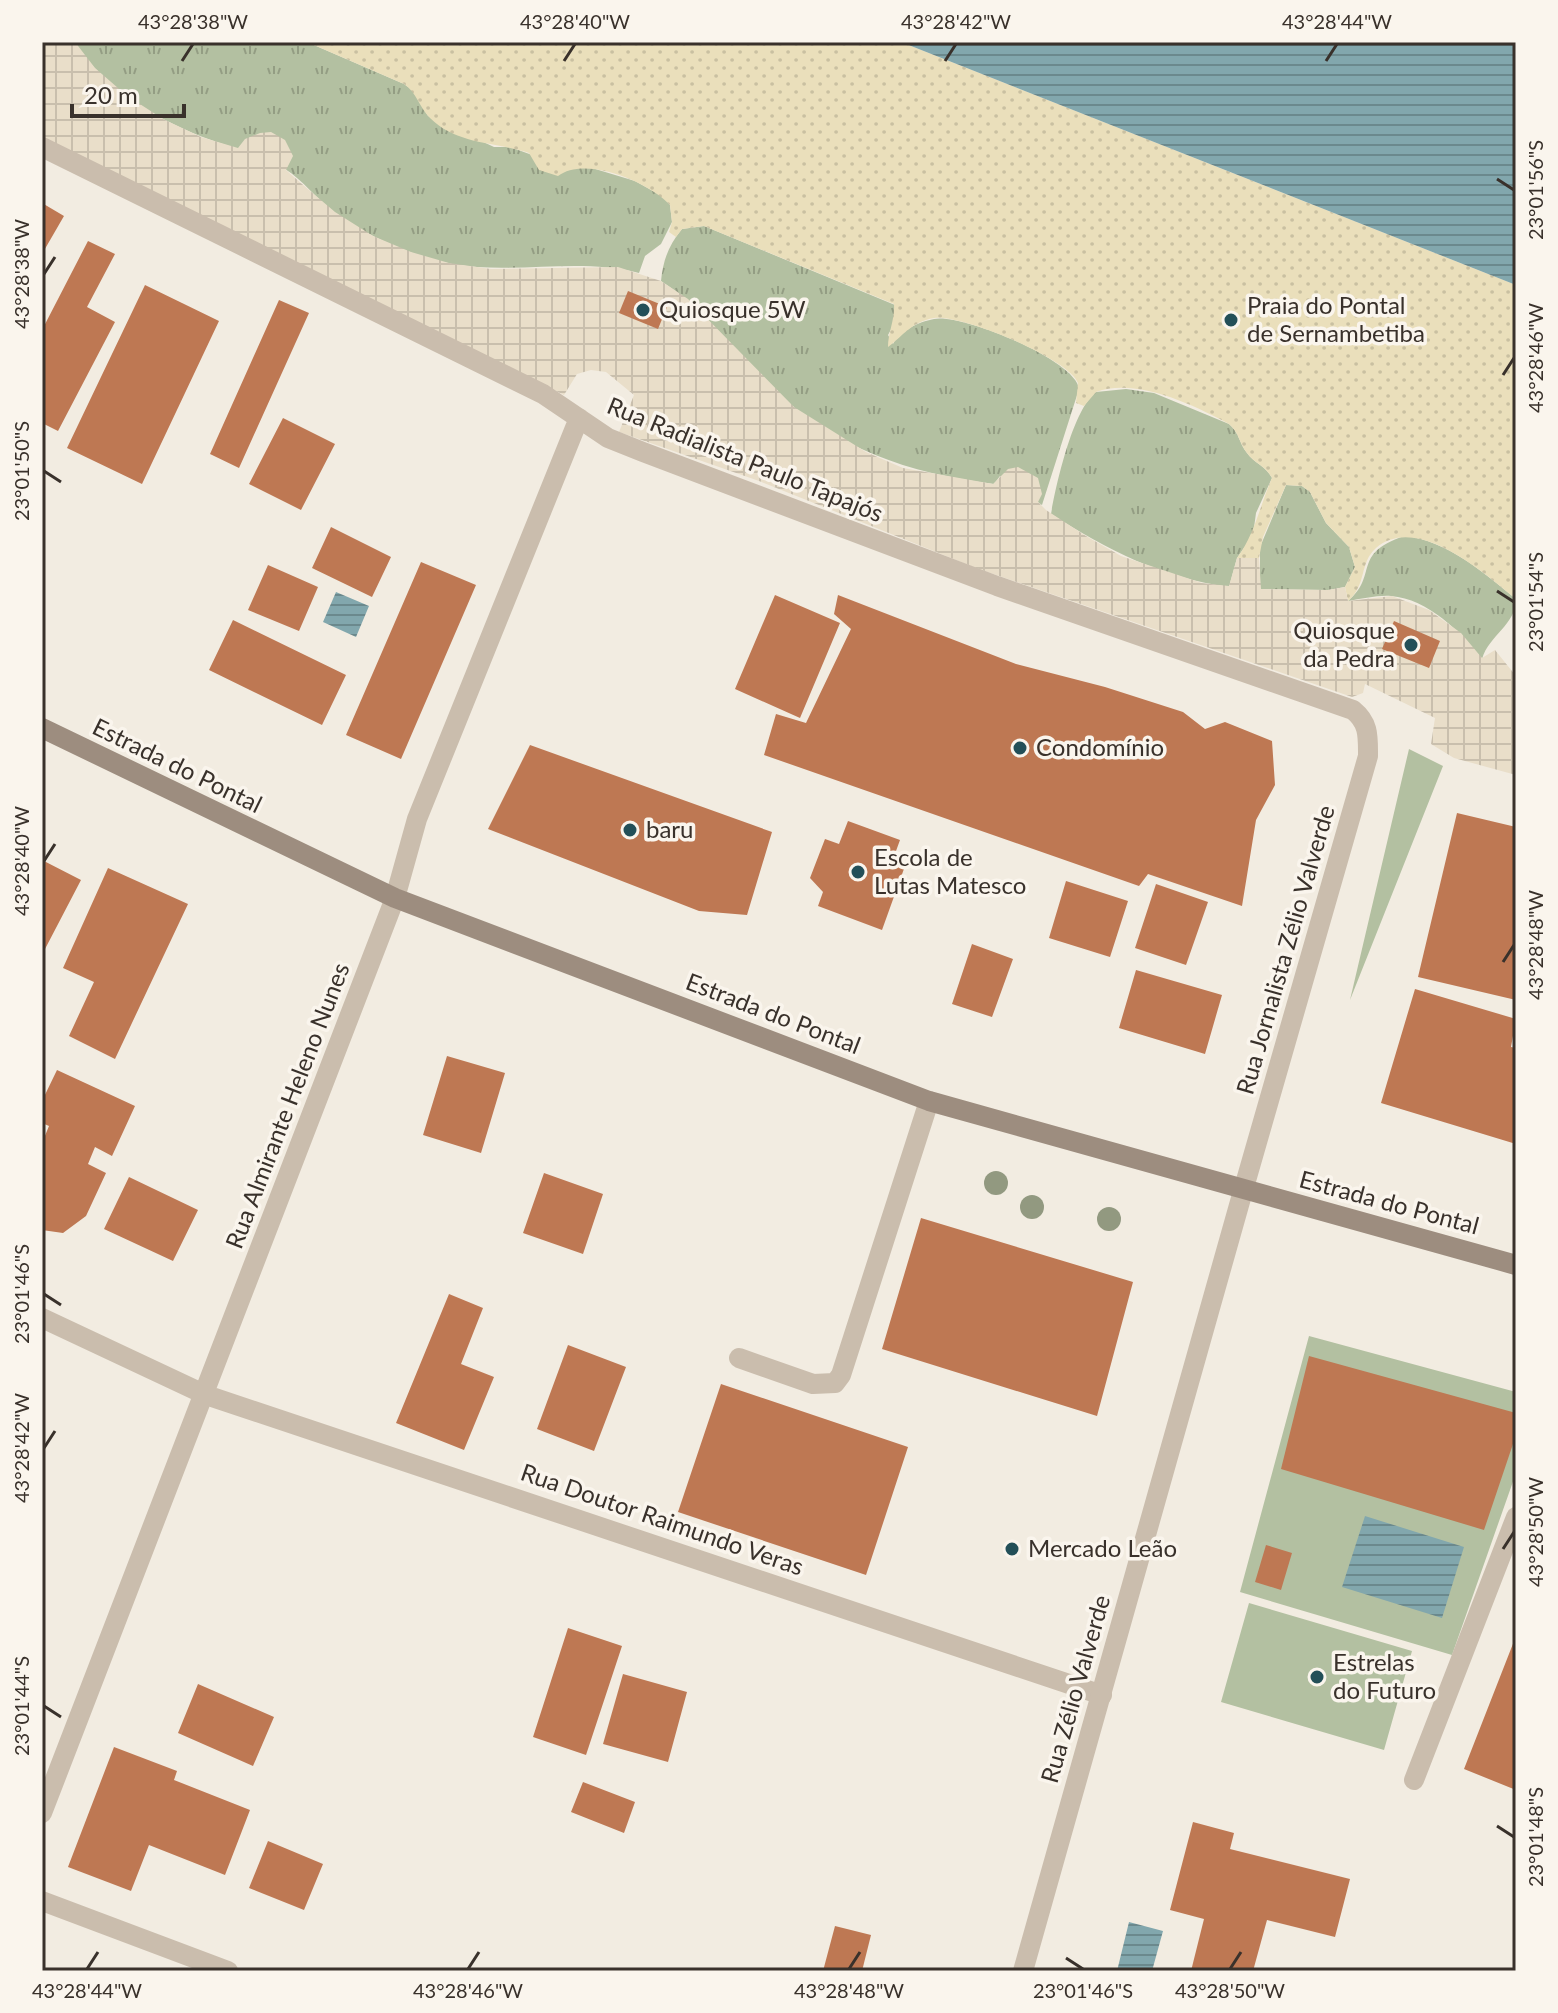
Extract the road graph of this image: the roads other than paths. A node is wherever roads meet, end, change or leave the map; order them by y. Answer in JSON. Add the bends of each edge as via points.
{"nodes":[{"id":1,"x":42,"y":147,"type":"edge"},
{"id":2,"x":579,"y":418,"type":"junction"},
{"id":3,"x":1366,"y":722,"type":"joint"},
{"id":4,"x":42,"y":728,"type":"edge"},
{"id":5,"x":395,"y":898,"type":"junction"},
{"id":6,"x":929,"y":1101,"type":"junction"},
{"id":7,"x":1243,"y":1191,"type":"junction"},
{"id":8,"x":1516,"y":1265,"type":"edge"},
{"id":9,"x":42,"y":1318,"type":"edge"},
{"id":10,"x":739,"y":1358,"type":"dead end"},
{"id":11,"x":206,"y":1395,"type":"junction"},
{"id":12,"x":1516,"y":1517,"type":"edge"},
{"id":13,"x":1102,"y":1695,"type":"junction"},
{"id":14,"x":1414,"y":1780,"type":"dead end"},
{"id":15,"x":42,"y":1813,"type":"edge"},
{"id":16,"x":42,"y":1901,"type":"edge"},
{"id":17,"x":228,"y":1971,"type":"edge"},
{"id":18,"x":1023,"y":1971,"type":"edge"}],
"edges":[{"from":1,"to":2,"type":"street","name":"Rua Radialista Paulo Tapajós","via":[[543,394]]},
{"from":2,"to":3,"type":"street","name":"Rua Radialista Paulo Tapajós","via":[[608,438],[657,457],[997,586],[1300,690],[1353,710]]},
{"from":2,"to":5,"type":"street","name":"Rua Almirante Heleno Nunes","via":[[417,819]]},
{"from":3,"to":7,"type":"street","name":"Rua Jornalista Zélio Valverde","via":[[1368,756],[1360,788]]},
{"from":4,"to":5,"type":"main road","name":"Estrada do Pontal"},
{"from":5,"to":6,"type":"main road","name":"Estrada do Pontal"},
{"from":5,"to":11,"type":"street","name":"Rua Almirante Heleno Nunes"},
{"from":6,"to":7,"type":"main road","name":"Estrada do Pontal"},
{"from":6,"to":10,"type":"street","via":[[841,1375],[835,1383],[813,1384]]},
{"from":7,"to":8,"type":"main road","name":"Estrada do Pontal"},
{"from":7,"to":13,"type":"street","name":"Rua Zélio Valverde"},
{"from":9,"to":11,"type":"street","name":"Rua Doutor Raimundo Veras"},
{"from":11,"to":13,"type":"street","name":"Rua Doutor Raimundo Veras"},
{"from":11,"to":15,"type":"street","name":"Rua Almirante Heleno Nunes"},
{"from":12,"to":14,"type":"street"},
{"from":13,"to":18,"type":"street","name":"Rua Zélio Valverde"},
{"from":16,"to":17,"type":"street"}]}
